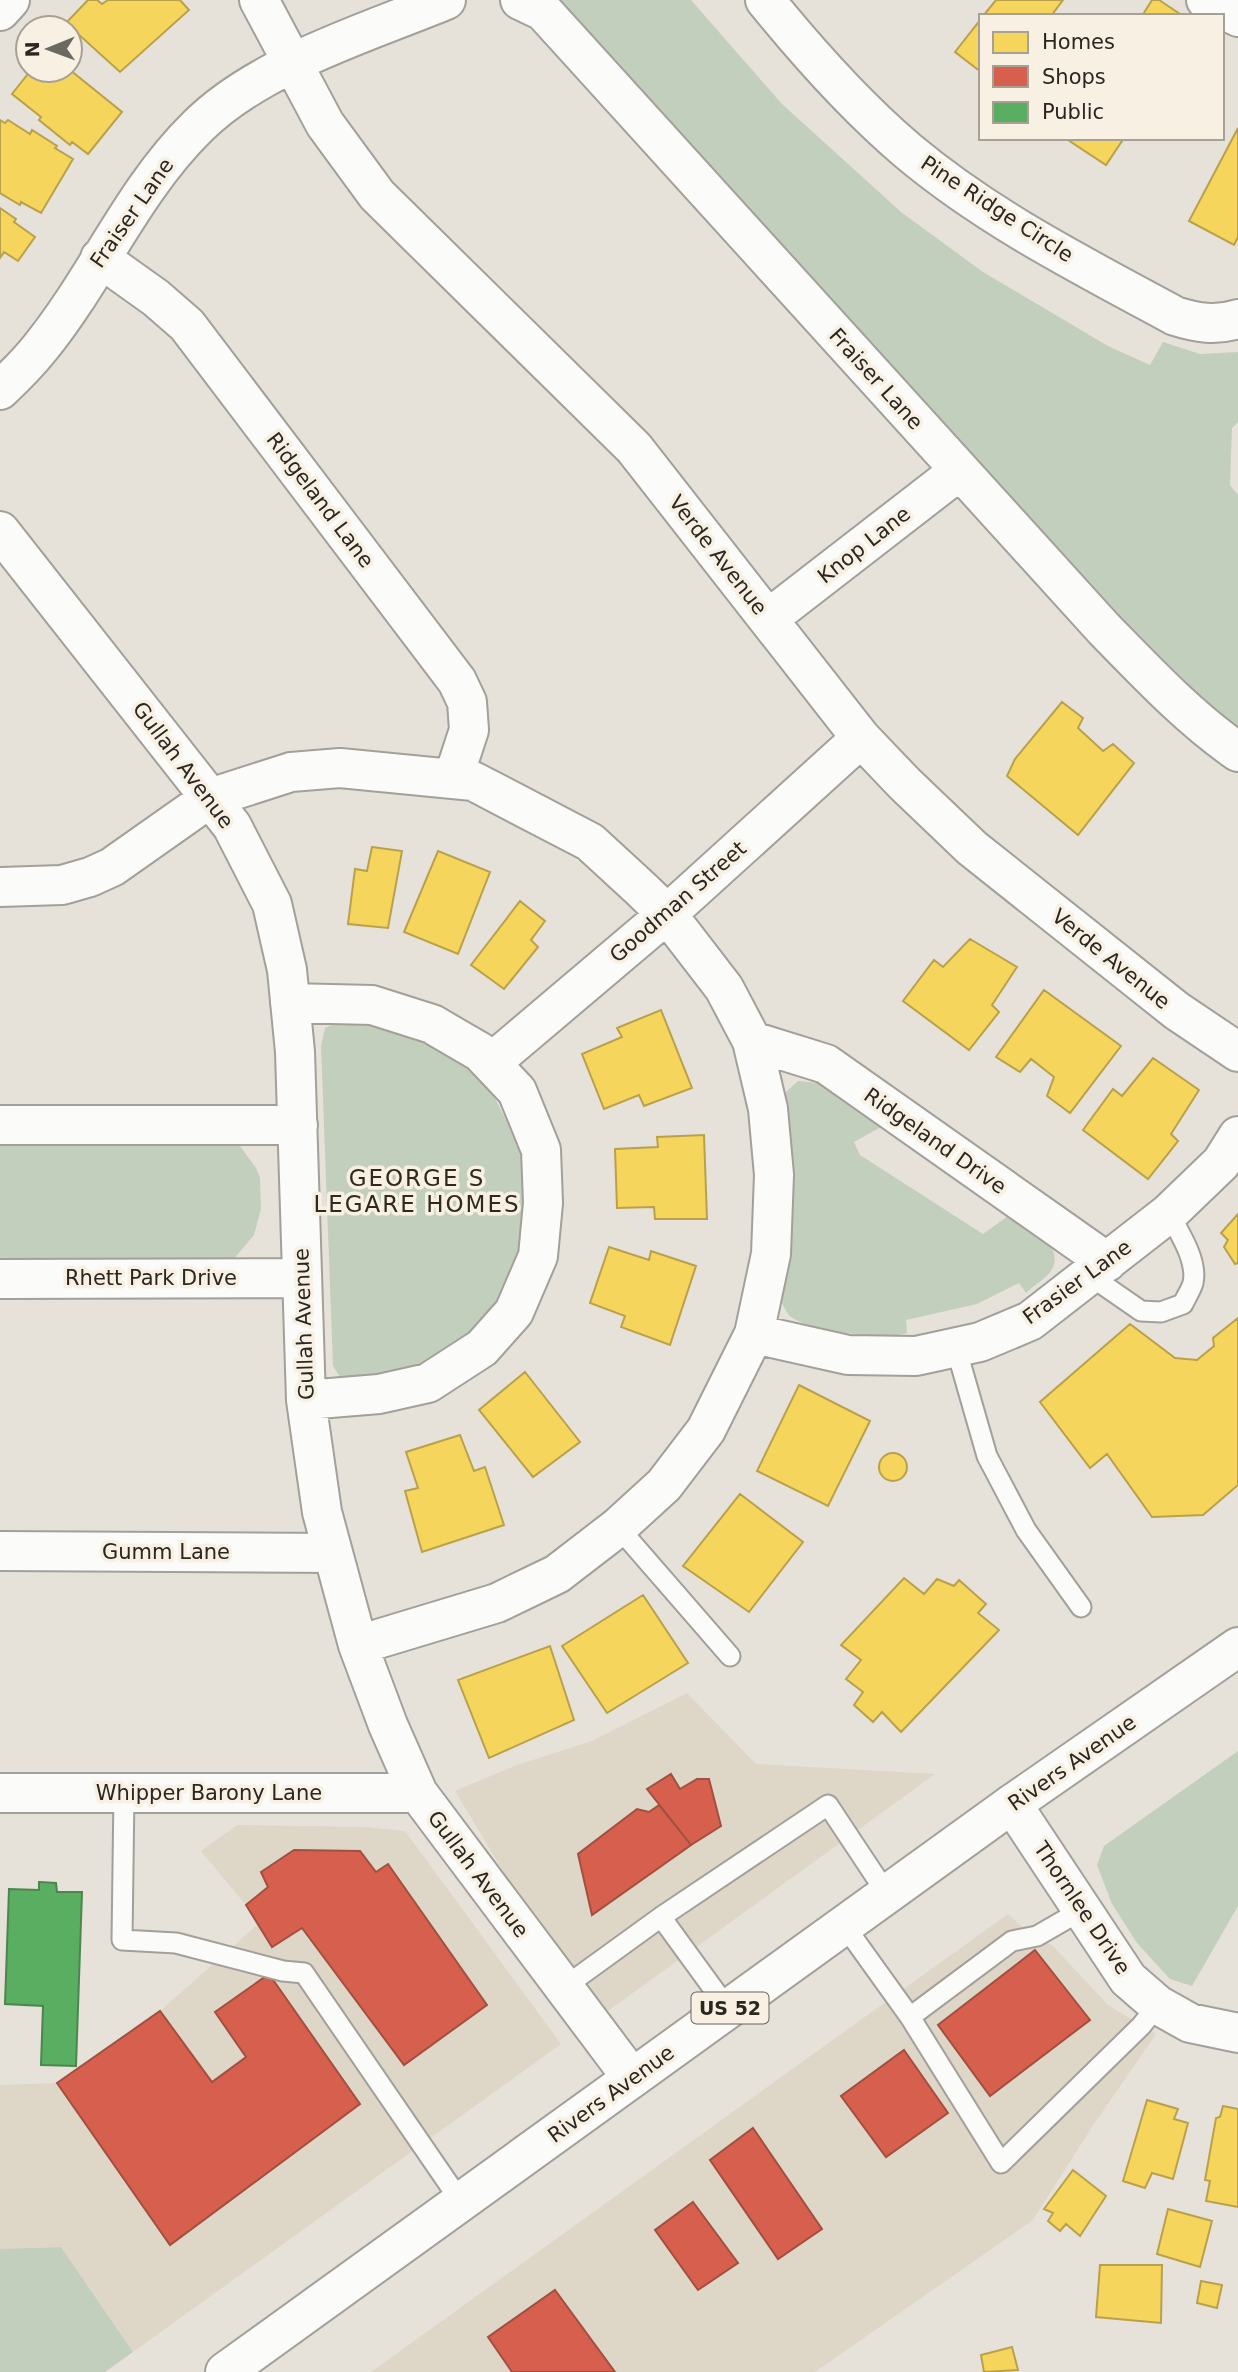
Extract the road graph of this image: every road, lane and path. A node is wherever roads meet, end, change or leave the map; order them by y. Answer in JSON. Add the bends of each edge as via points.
{"nodes":[{"id":1,"x":10,"y":0,"type":"edge"},
{"id":2,"x":259,"y":0,"type":"edge"},
{"id":3,"x":446,"y":0,"type":"edge"},
{"id":4,"x":520,"y":0,"type":"edge"},
{"id":5,"x":765,"y":0,"type":"edge"},
{"id":6,"x":1206,"y":0,"type":"edge"},
{"id":7,"x":0,"y":11,"type":"edge"},
{"id":8,"x":1238,"y":17,"type":"edge"},
{"id":9,"x":293,"y":63,"type":"junction"},
{"id":10,"x":100,"y":258,"type":"junction"},
{"id":11,"x":1238,"y":319,"type":"edge"},
{"id":12,"x":0,"y":390,"type":"edge"},
{"id":13,"x":959,"y":471,"type":"junction"},
{"id":14,"x":0,"y":530,"type":"edge"},
{"id":15,"x":768,"y":619,"type":"junction"},
{"id":16,"x":861,"y":738,"type":"junction"},
{"id":17,"x":1238,"y":752,"type":"edge"},
{"id":18,"x":453,"y":779,"type":"junction"},
{"id":19,"x":209,"y":797,"type":"junction"},
{"id":20,"x":0,"y":887,"type":"edge"},
{"id":21,"x":667,"y":914,"type":"junction"},
{"id":22,"x":290,"y":1003,"type":"junction"},
{"id":23,"x":752,"y":1041,"type":"junction"},
{"id":24,"x":1238,"y":1052,"type":"edge"},
{"id":25,"x":491,"y":1063,"type":"junction"},
{"id":26,"x":0,"y":1125,"type":"edge"},
{"id":27,"x":298,"y":1125,"type":"junction"},
{"id":28,"x":1238,"y":1136,"type":"edge"},
{"id":29,"x":1169,"y":1213,"type":"junction"},
{"id":30,"x":1098,"y":1268,"type":"junction"},
{"id":31,"x":302,"y":1278,"type":"junction"},
{"id":32,"x":0,"y":1279,"type":"edge"},
{"id":33,"x":754,"y":1334,"type":"junction"},
{"id":34,"x":956,"y":1348,"type":"junction"},
{"id":35,"x":306,"y":1400,"type":"junction"},
{"id":36,"x":618,"y":1527,"type":"junction"},
{"id":37,"x":0,"y":1551,"type":"edge"},
{"id":38,"x":333,"y":1553,"type":"junction"},
{"id":39,"x":1081,"y":1607,"type":"dead end"},
{"id":40,"x":358,"y":1646,"type":"junction"},
{"id":41,"x":1238,"y":1647,"type":"edge"},
{"id":42,"x":730,"y":1656,"type":"dead end"},
{"id":43,"x":0,"y":1793,"type":"edge"},
{"id":44,"x":124,"y":1793,"type":"junction"},
{"id":45,"x":418,"y":1793,"type":"junction"},
{"id":46,"x":1012,"y":1804,"type":"junction"},
{"id":47,"x":887,"y":1894,"type":"junction"},
{"id":48,"x":1082,"y":1910,"type":"junction"},
{"id":49,"x":660,"y":1917,"type":"junction"},
{"id":50,"x":845,"y":1925,"type":"junction"},
{"id":51,"x":563,"y":1988,"type":"junction"},
{"id":52,"x":1158,"y":2004,"type":"junction"},
{"id":53,"x":728,"y":2009,"type":"junction"},
{"id":54,"x":910,"y":2017,"type":"junction"},
{"id":55,"x":1238,"y":2033,"type":"edge"},
{"id":56,"x":632,"y":2078,"type":"junction"},
{"id":57,"x":461,"y":2202,"type":"junction"},
{"id":58,"x":225,"y":2372,"type":"edge"}],
"edges":[{"from":1,"to":7,"type":"street"},
{"from":2,"to":9,"type":"street","name":"Verde Avenue"},
{"from":3,"to":9,"type":"street","name":"Fraiser Lane"},
{"from":4,"to":13,"type":"street","name":"Fraiser Lane","via":[[543,11]]},
{"from":5,"to":11,"type":"street","name":"Pine Ridge Circle","via":[[845,91],[908,151],[972,198],[1038,242],[1175,316],[1198,323]]},
{"from":6,"to":8,"type":"street"},
{"from":9,"to":10,"type":"street","name":"Fraiser Lane","via":[[228,100],[197,127],[155,174]]},
{"from":9,"to":15,"type":"street","name":"Verde Avenue","via":[[325,124],[377,195],[634,449]]},
{"from":10,"to":12,"type":"street","name":"Fraiser Lane","via":[[40,349]]},
{"from":10,"to":18,"type":"street","name":"Ridgeland Lane","via":[[187,325],[457,681],[467,702],[469,730]]},
{"from":13,"to":15,"type":"street","name":"Knop Lane"},
{"from":13,"to":17,"type":"street","name":"Fraiser Lane","via":[[1178,706]]},
{"from":14,"to":19,"type":"street","name":"Gullah Avenue"},
{"from":15,"to":16,"type":"street","name":"Verde Avenue"},
{"from":16,"to":21,"type":"street","name":"Goodman Street"},
{"from":16,"to":24,"type":"street","name":"Verde Avenue","via":[[972,848],[1177,1011]]},
{"from":18,"to":19,"type":"street","via":[[340,768],[291,772]]},
{"from":18,"to":21,"type":"street","via":[[473,781],[590,842]]},
{"from":19,"to":20,"type":"street","via":[[112,867],[90,877],[62,885]]},
{"from":19,"to":22,"type":"street","name":"Gullah Avenue","via":[[232,826],[272,904]]},
{"from":21,"to":23,"type":"street","via":[[724,988]]},
{"from":21,"to":25,"type":"street","name":"Goodman Street"},
{"from":22,"to":25,"type":"street","via":[[372,1005],[432,1024]]},
{"from":22,"to":27,"type":"street","name":"Gullah Avenue"},
{"from":23,"to":30,"type":"street","name":"Ridgeland Drive","via":[[826,1064]]},
{"from":23,"to":33,"type":"street","via":[[768,1109],[774,1175],[771,1254]]},
{"from":25,"to":35,"type":"street","via":[[517,1091],[541,1150],[538,1256],[514,1312],[482,1348],[428,1383],[379,1394]]},
{"from":26,"to":27,"type":"street"},
{"from":27,"to":31,"type":"street","name":"Gullah Avenue"},
{"from":28,"to":29,"type":"street","name":"Frasier Lane","via":[[1221,1163]]},
{"from":29,"to":30,"type":"street","name":"Frasier Lane"},
{"from":29,"to":30,"type":"lane","via":[[1193,1270],[1193,1283],[1183,1304],[1161,1312],[1141,1311]]},
{"from":30,"to":34,"type":"street","name":"Frasier Lane","via":[[1030,1321]]},
{"from":31,"to":32,"type":"street","name":"Rhett Park Drive"},
{"from":31,"to":35,"type":"street","name":"Gullah Avenue"},
{"from":33,"to":34,"type":"street","name":"Frasier Lane","via":[[848,1355],[916,1356]]},
{"from":33,"to":36,"type":"street","via":[[706,1430],[664,1485]]},
{"from":34,"to":39,"type":"lane","via":[[987,1456],[1026,1530]]},
{"from":35,"to":38,"type":"street","name":"Gullah Avenue","via":[[322,1512]]},
{"from":36,"to":40,"type":"street","via":[[557,1574],[497,1603]]},
{"from":36,"to":42,"type":"lane"},
{"from":37,"to":38,"type":"street","name":"Gumm Lane"},
{"from":38,"to":40,"type":"street","name":"Gullah Avenue"},
{"from":40,"to":45,"type":"street","name":"Gullah Avenue"},
{"from":41,"to":46,"type":"street","name":"Rivers Avenue","number":"US 52"},
{"from":43,"to":44,"type":"street","name":"Whipper Barony Lane"},
{"from":44,"to":45,"type":"street","name":"Whipper Barony Lane"},
{"from":44,"to":57,"type":"lane","via":[[122,1940],[176,1943],[304,1973]]},
{"from":45,"to":51,"type":"street","name":"Gullah Avenue"},
{"from":46,"to":47,"type":"street","name":"Rivers Avenue","number":"US 52"},
{"from":46,"to":48,"type":"street","name":"Thornlee Drive"},
{"from":47,"to":49,"type":"lane","via":[[828,1805]]},
{"from":47,"to":50,"type":"street","name":"Rivers Avenue","number":"US 52"},
{"from":48,"to":52,"type":"street","name":"Thornlee Drive","via":[[1128,1979]]},
{"from":48,"to":54,"type":"lane","via":[[1037,1936],[1012,1941]]},
{"from":49,"to":51,"type":"lane"},
{"from":49,"to":53,"type":"lane"},
{"from":50,"to":53,"type":"street","name":"Rivers Avenue","number":"US 52"},
{"from":50,"to":54,"type":"lane"},
{"from":51,"to":56,"type":"street","name":"Gullah Avenue"},
{"from":52,"to":54,"type":"lane","via":[[1001,2164]]},
{"from":52,"to":55,"type":"street","name":"Thornlee Drive","via":[[1190,2023]]},
{"from":53,"to":56,"type":"street","name":"Rivers Avenue","number":"US 52"},
{"from":56,"to":57,"type":"street","name":"Rivers Avenue","number":"US 52"},
{"from":57,"to":58,"type":"street","name":"Rivers Avenue","number":"US 52"}]}
